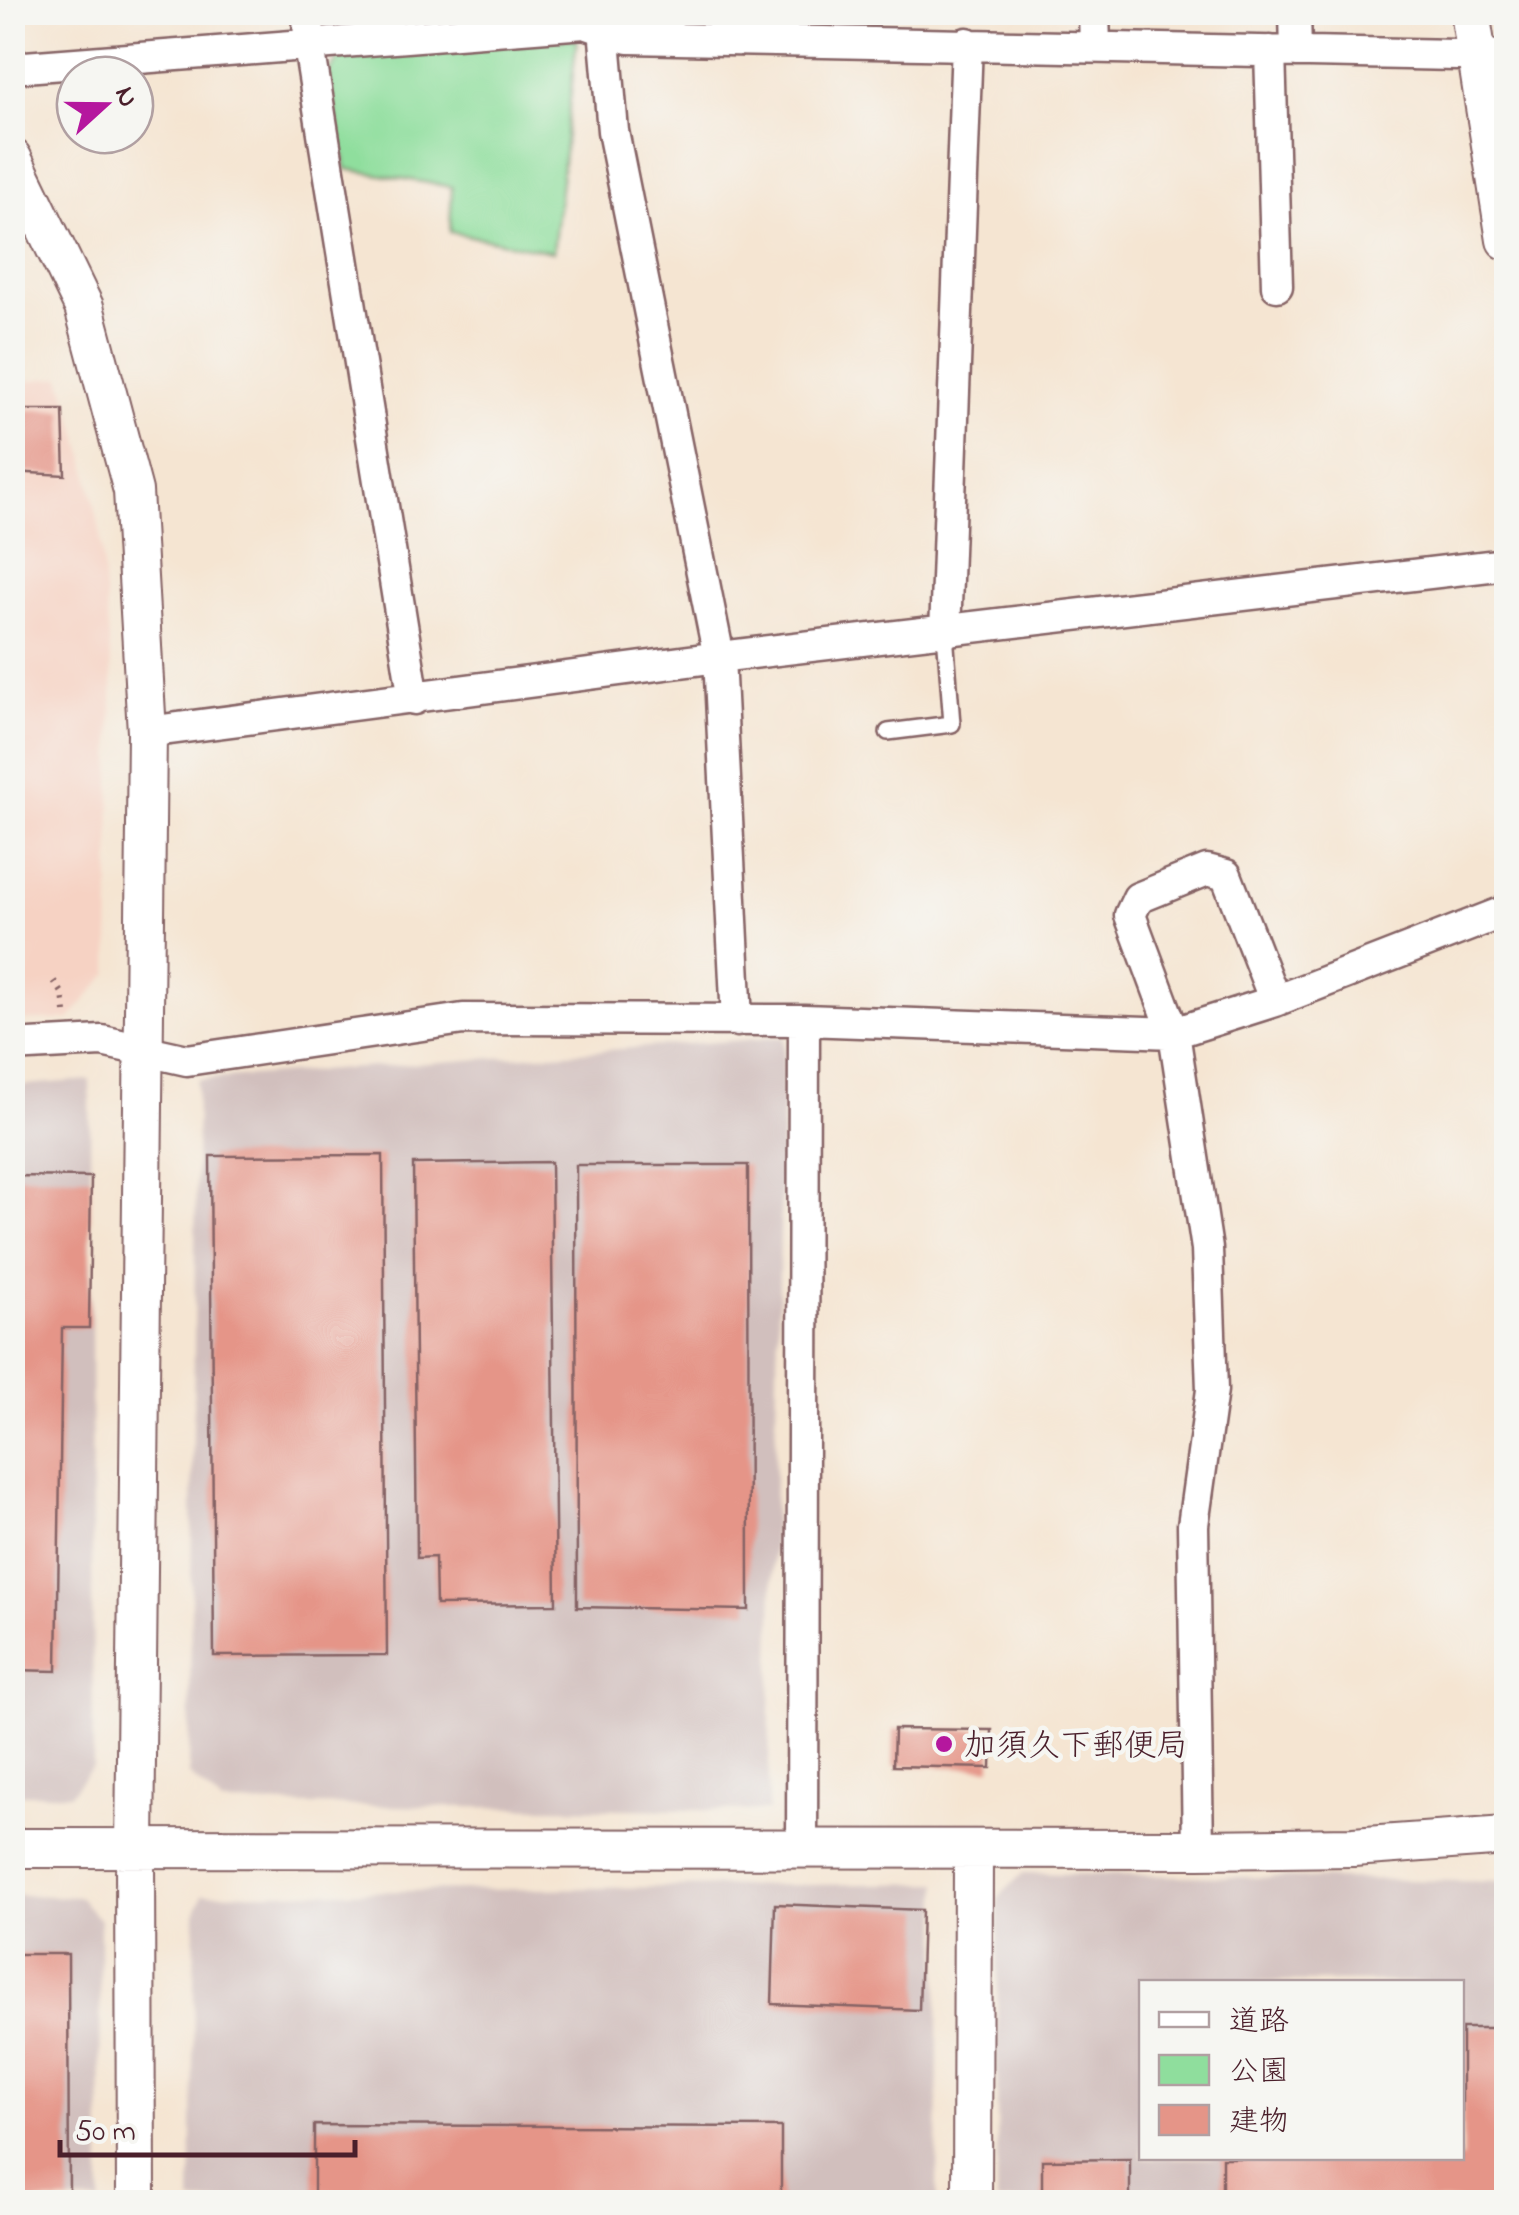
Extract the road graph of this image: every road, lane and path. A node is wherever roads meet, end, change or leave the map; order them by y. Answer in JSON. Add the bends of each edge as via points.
{"nodes":[{"id":1,"x":308,"y":12,"type":"edge"},
{"id":2,"x":1094,"y":12,"type":"edge"},
{"id":3,"x":1295,"y":12,"type":"edge"},
{"id":4,"x":1470,"y":12,"type":"edge"},
{"id":5,"x":606,"y":20,"type":"edge"},
{"id":6,"x":968,"y":44,"type":"junction"},
{"id":7,"x":308,"y":46,"type":"junction"},
{"id":8,"x":1096,"y":46,"type":"junction"},
{"id":9,"x":1283,"y":52,"type":"junction"},
{"id":10,"x":1492,"y":57,"type":"edge"},
{"id":11,"x":12,"y":68,"type":"edge"},
{"id":12,"x":12,"y":158,"type":"edge"},
{"id":13,"x":1506,"y":240,"type":"edge"},
{"id":14,"x":1276,"y":286,"type":"dead end"},
{"id":15,"x":1506,"y":564,"type":"edge"},
{"id":16,"x":946,"y":633,"type":"junction"},
{"id":17,"x":719,"y":657,"type":"junction"},
{"id":18,"x":414,"y":699,"type":"junction"},
{"id":19,"x":146,"y":732,"type":"junction"},
{"id":20,"x":888,"y":732,"type":"dead end"},
{"id":21,"x":1506,"y":912,"type":"edge"},
{"id":22,"x":1274,"y":1001,"type":"junction"},
{"id":23,"x":804,"y":1020,"type":"junction"},
{"id":24,"x":737,"y":1021,"type":"junction"},
{"id":25,"x":1174,"y":1033,"type":"junction"},
{"id":26,"x":12,"y":1046,"type":"edge"},
{"id":27,"x":143,"y":1048,"type":"junction"},
{"id":28,"x":1506,"y":1836,"type":"edge"},
{"id":29,"x":12,"y":1848,"type":"edge"},
{"id":30,"x":973,"y":1849,"type":"junction"},
{"id":31,"x":1198,"y":1849,"type":"junction"},
{"id":32,"x":136,"y":1850,"type":"junction"},
{"id":33,"x":802,"y":1850,"type":"junction"},
{"id":34,"x":136,"y":2202,"type":"edge"},
{"id":35,"x":972,"y":2202,"type":"edge"}],
"edges":[{"from":1,"to":7,"type":"street"},
{"from":2,"to":8,"type":"street"},
{"from":3,"to":9,"type":"street"},
{"from":4,"to":10,"type":"street"},
{"from":5,"to":6,"type":"street","via":[[629,38]]},
{"from":5,"to":7,"type":"street"},
{"from":5,"to":17,"type":"street","via":[[612,131]]},
{"from":6,"to":8,"type":"street"},
{"from":6,"to":16,"type":"street"},
{"from":7,"to":11,"type":"street"},
{"from":7,"to":18,"type":"street"},
{"from":8,"to":9,"type":"street"},
{"from":9,"to":10,"type":"street"},
{"from":9,"to":14,"type":"street"},
{"from":10,"to":13,"type":"street"},
{"from":12,"to":19,"type":"street","via":[[84,307],[133,491]]},
{"from":15,"to":16,"type":"street"},
{"from":16,"to":17,"type":"street"},
{"from":16,"to":20,"type":"lane","via":[[952,724]]},
{"from":17,"to":18,"type":"street"},
{"from":17,"to":24,"type":"street"},
{"from":18,"to":19,"type":"street"},
{"from":19,"to":27,"type":"street"},
{"from":21,"to":22,"type":"street"},
{"from":22,"to":25,"type":"street"},
{"from":22,"to":25,"type":"street","via":[[1226,876],[1207,870],[1138,898],[1130,914]]},
{"from":23,"to":24,"type":"street"},
{"from":23,"to":25,"type":"street"},
{"from":23,"to":33,"type":"street"},
{"from":24,"to":27,"type":"street","via":[[463,1019],[188,1060]]},
{"from":25,"to":31,"type":"street","via":[[1208,1250],[1212,1390],[1192,1525]]},
{"from":26,"to":27,"type":"street","via":[[102,1041]]},
{"from":27,"to":32,"type":"street"},
{"from":28,"to":31,"type":"street"},
{"from":29,"to":32,"type":"street"},
{"from":30,"to":31,"type":"street"},
{"from":30,"to":33,"type":"street"},
{"from":30,"to":35,"type":"street"},
{"from":32,"to":33,"type":"street"},
{"from":32,"to":34,"type":"street"}]}
